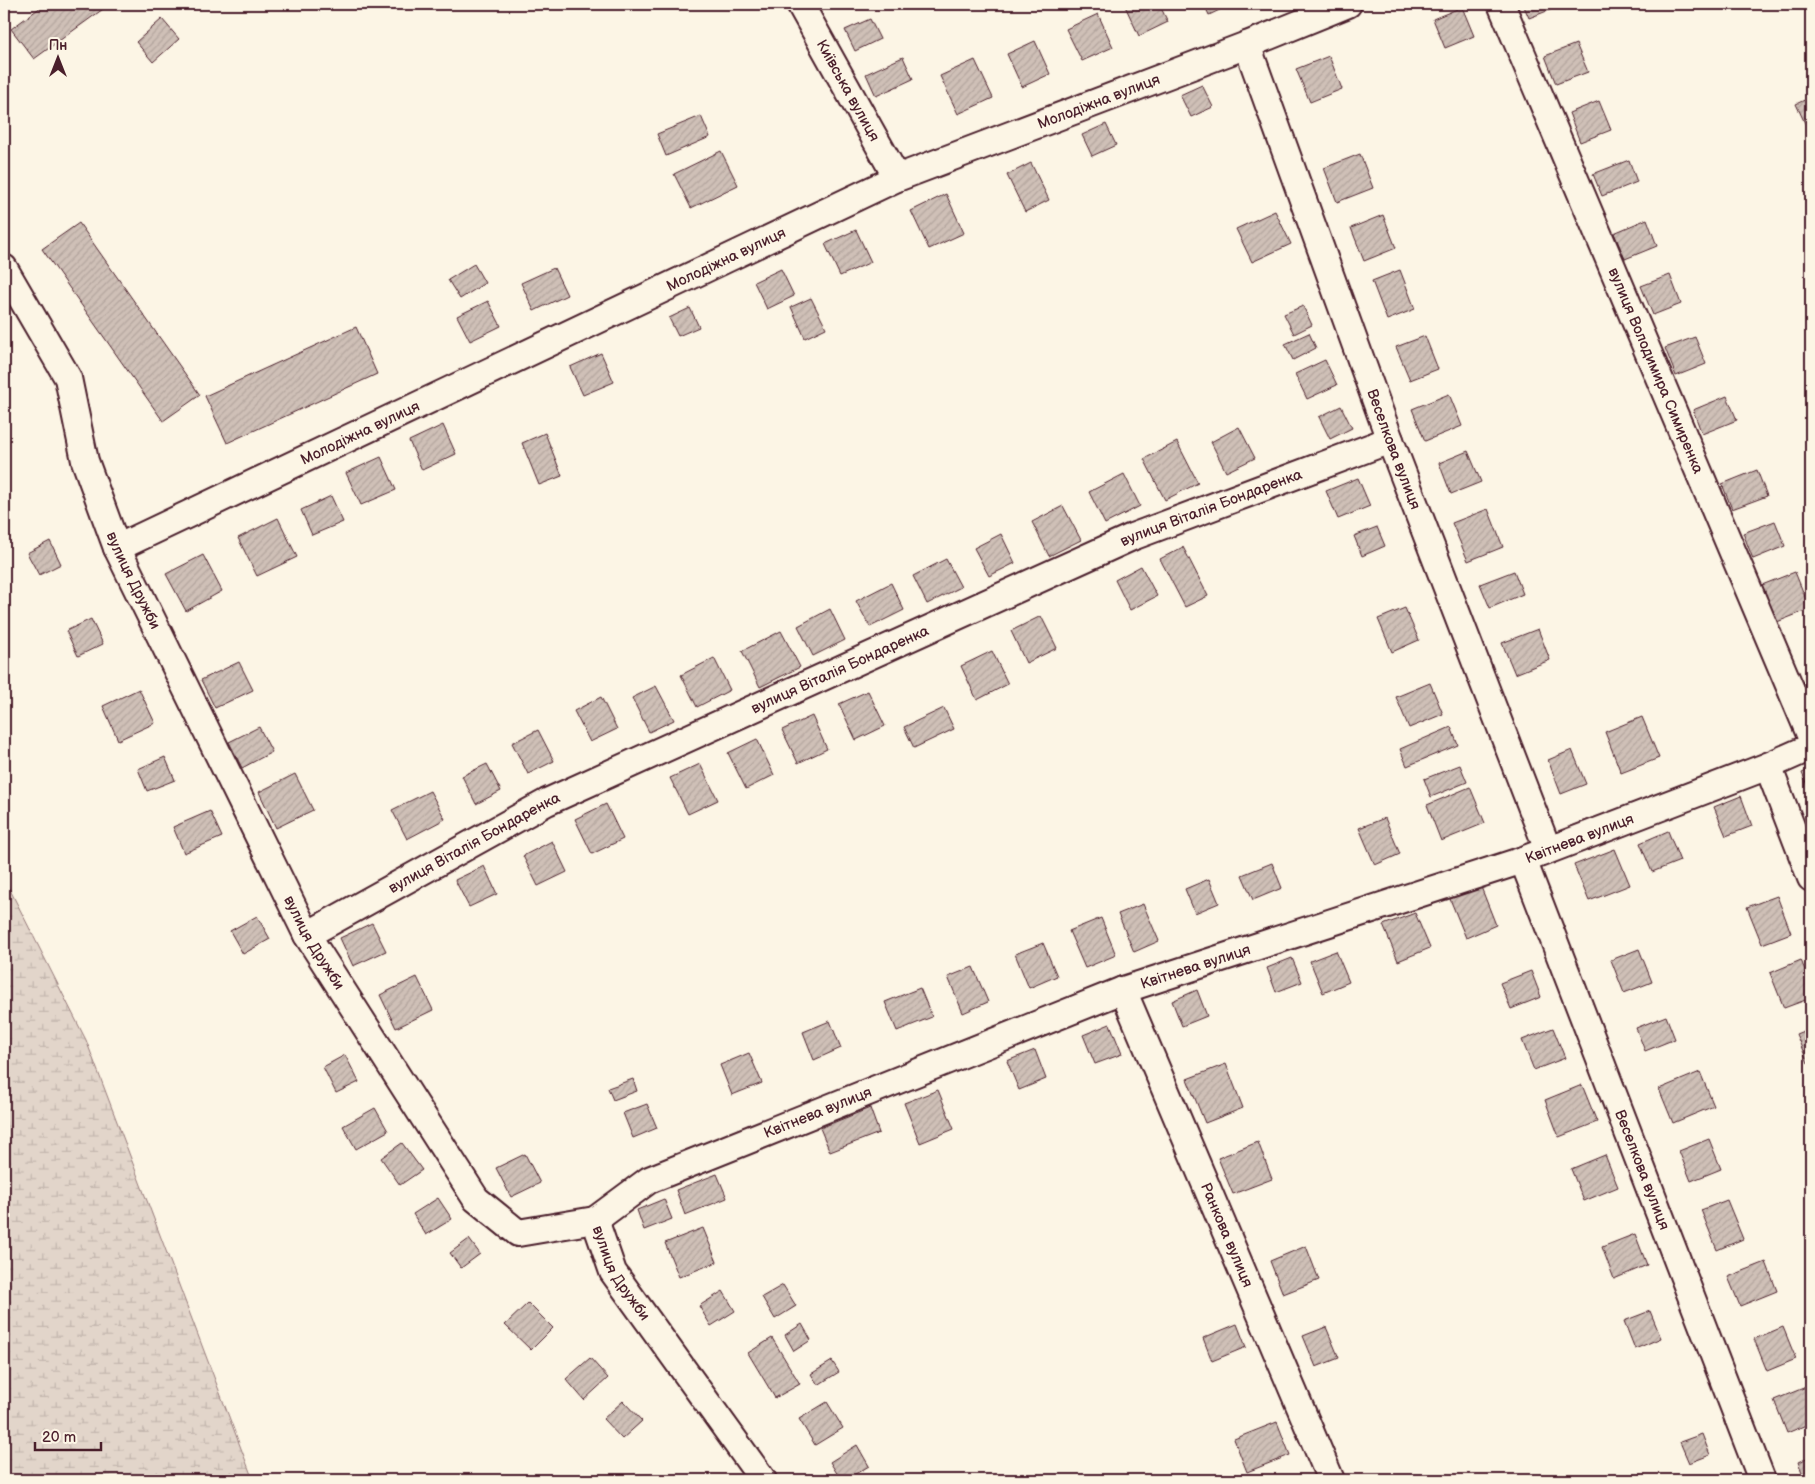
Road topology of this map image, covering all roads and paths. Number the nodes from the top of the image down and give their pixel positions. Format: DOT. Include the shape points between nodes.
graph roads {
  1 [pos="800,4"];
  2 [pos="1348,4"];
  3 [pos="1501,4"];
  4 [pos="1247,45"];
  5 [pos="897,178"];
  6 [pos="4,268"];
  7 [pos="1390,440"];
  8 [pos="117,548"];
  9 [pos="1811,737"];
  10 [pos="1811,747"];
  11 [pos="1768,766"];
  12 [pos="1548,850"];
  13 [pos="1523,860"];
  14 [pos="1811,878"];
  15 [pos="307,936"];
  16 [pos="1123,990"];
  17 [pos="595,1220"];
  18 [pos="763,1480"];
  19 [pos="1331,1480"];
  20 [pos="1762,1480"];
  1 -- 5 [label="street, Київська вулиця"];
  2 -- 4 [label="street, Молодіжна вулиця"];
  3 -- 9 [label="street, вулиця Володимира Симиренка"];
  4 -- 5 [label="street, Молодіжна вулиця"];
  4 -- 7 [label="street, Веселкова вулиця"];
  5 -- 8 [label="street, Молодіжна вулиця"];
  6 -- 8 [label="street, вулиця Дружби" via="68,378 85,461"];
  7 -- 12 [label="street, Веселкова вулиця"];
  7 -- 15 [label="street, вулиця Віталія Бондаренка" via="1132,537 565,794"];
  8 -- 15 [label="street, вулиця Дружби"];
  10 -- 11 [label="street, Квітнева вулиця"];
  11 -- 12 [label="street, Квітнева вулиця"];
  11 -- 14 [label="street"];
  12 -- 13 [label="street, Квітнева вулиця"];
  13 -- 16 [label="street, Квітнева вулиця"];
  13 -- 20 [label="street, Веселкова вулиця"];
  15 -- 17 [label="street, вулиця Дружби" via="476,1199 518,1234"];
  16 -- 17 [label="street, Квітнева вулиця" via="649,1180"];
  16 -- 19 [label="street, Ранкова вулиця"];
  17 -- 18 [label="street, вулиця Дружби" via="613,1272"];
}
